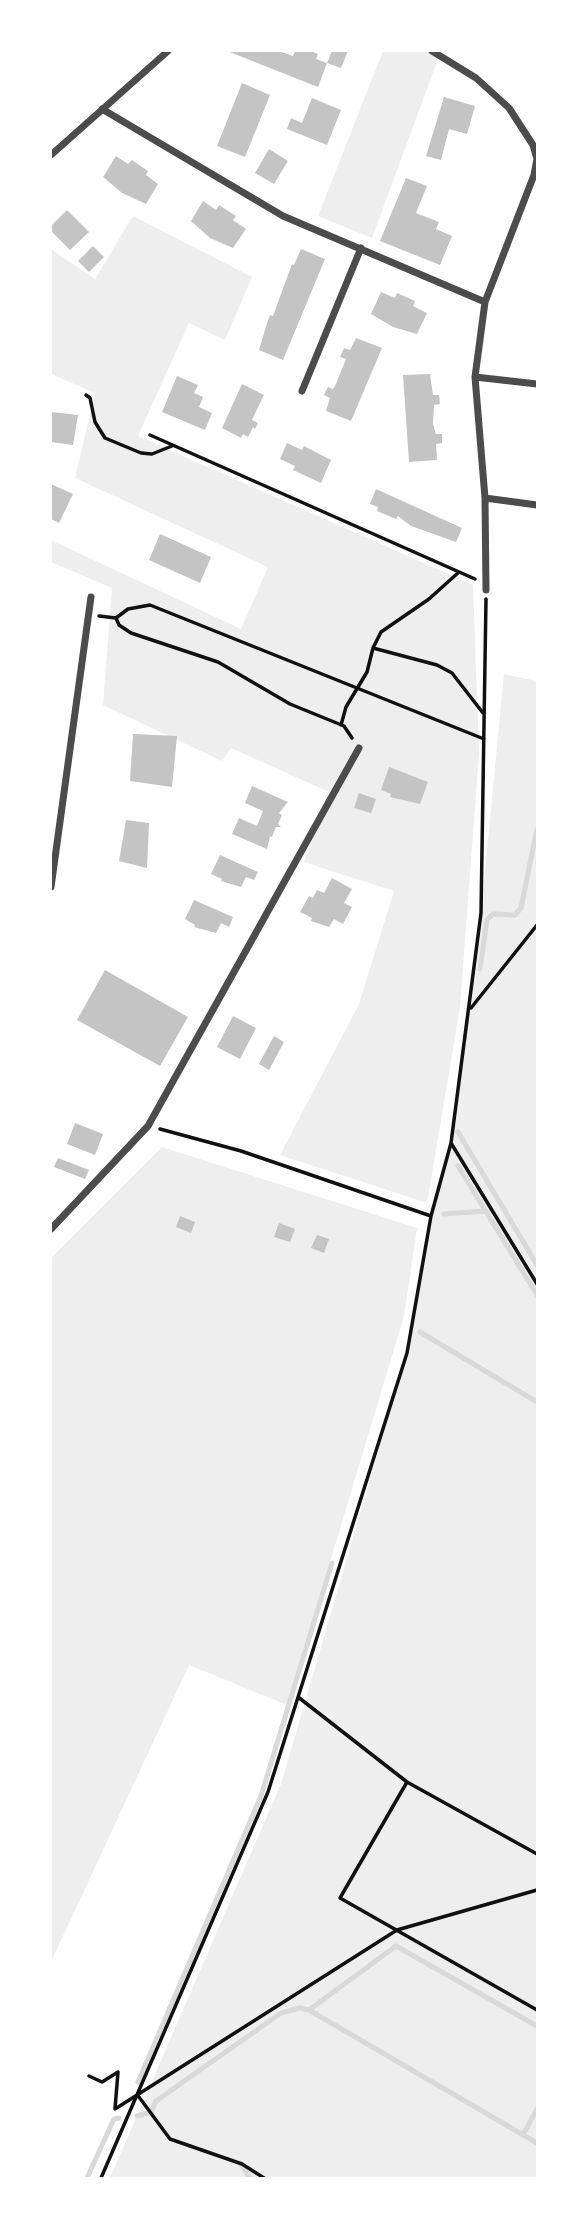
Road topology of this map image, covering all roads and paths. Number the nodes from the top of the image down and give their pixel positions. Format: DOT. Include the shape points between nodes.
graph roads {
  1 [pos="168,51"];
  2 [pos="432,51"];
  3 [pos="102,109"];
  4 [pos="51,155"];
  5 [pos="361,248"];
  6 [pos="485,302"];
  7 [pos="475,377"];
  8 [pos="537,384"];
  9 [pos="302,391"];
  10 [pos="86,395"];
  11 [pos="150,435"];
  12 [pos="174,445"];
  13 [pos="485,498"];
  14 [pos="537,505"];
  15 [pos="459,572"];
  16 [pos="486,587"];
  17 [pos="91,597"];
  18 [pos="373,648"];
  19 [pos="358,689"];
  20 [pos="483,713"];
  21 [pos="484,739"];
  22 [pos="359,748"];
  23 [pos="51,887"];
  24 [pos="537,925"];
  25 [pos="470,1010"];
  26 [pos="148,1126"];
  27 [pos="451,1143"];
  28 [pos="431,1216"];
  29 [pos="51,1229"];
  30 [pos="537,1284"];
  31 [pos="298,1697"];
  32 [pos="407,1782"];
  33 [pos="537,1854"];
  34 [pos="537,1890"];
  35 [pos="397,1930"];
  36 [pos="537,2010"];
  37 [pos="89,2076"];
  38 [pos="139,2097"];
  39 [pos="101,2178"];
  40 [pos="264,2178"];
  1 -- 3 [label="street"];
  2 -- 6 [label="street" via="476,78 509,108 537,159"];
  3 -- 4 [label="street"];
  3 -- 5 [label="street" via="283,216"];
  5 -- 6 [label="street"];
  5 -- 9 [label="street"];
  6 -- 7 [label="street"];
  7 -- 8 [label="street"];
  7 -- 13 [label="street"];
  10 -- 12 [label="path" via="104,438 152,454"];
  11 -- 12 [label="path"];
  12 -- 15 [label="path"];
  13 -- 14 [label="street"];
  13 -- 16 [label="street"];
  15 -- 16 [label="path"];
  15 -- 18 [label="path" via="381,632"];
  16 -- 20 [label="path"];
  17 -- 23 [label="street"];
  18 -- 19 [label="path"];
  18 -- 20 [label="path" via="452,673"];
  19 -- 19 [label="path" via="150,604 128,609 116,618 131,633 218,662 290,704 342,726 346,706"];
  19 -- 21 [label="path"];
  20 -- 21 [label="path"];
  21 -- 25 [label="path" via="481,913"];
  22 -- 26 [label="street"];
  24 -- 25 [label="path"];
  25 -- 27 [label="path"];
  26 -- 28 [label="path" via="240,1151"];
  26 -- 29 [label="street"];
  27 -- 28 [label="path"];
  27 -- 30 [label="path"];
  28 -- 31 [label="path" via="407,1353"];
  31 -- 32 [label="path"];
  31 -- 38 [label="path" via="268,1792"];
  32 -- 33 [label="path"];
  32 -- 35 [label="path" via="340,1898"];
  34 -- 35 [label="path"];
  35 -- 36 [label="path"];
  35 -- 38 [label="path"];
  37 -- 38 [label="path" via="102,2082 118,2072 115,2109"];
  38 -- 39 [label="path"];
  38 -- 40 [label="path" via="170,2139 242,2164"];
}
